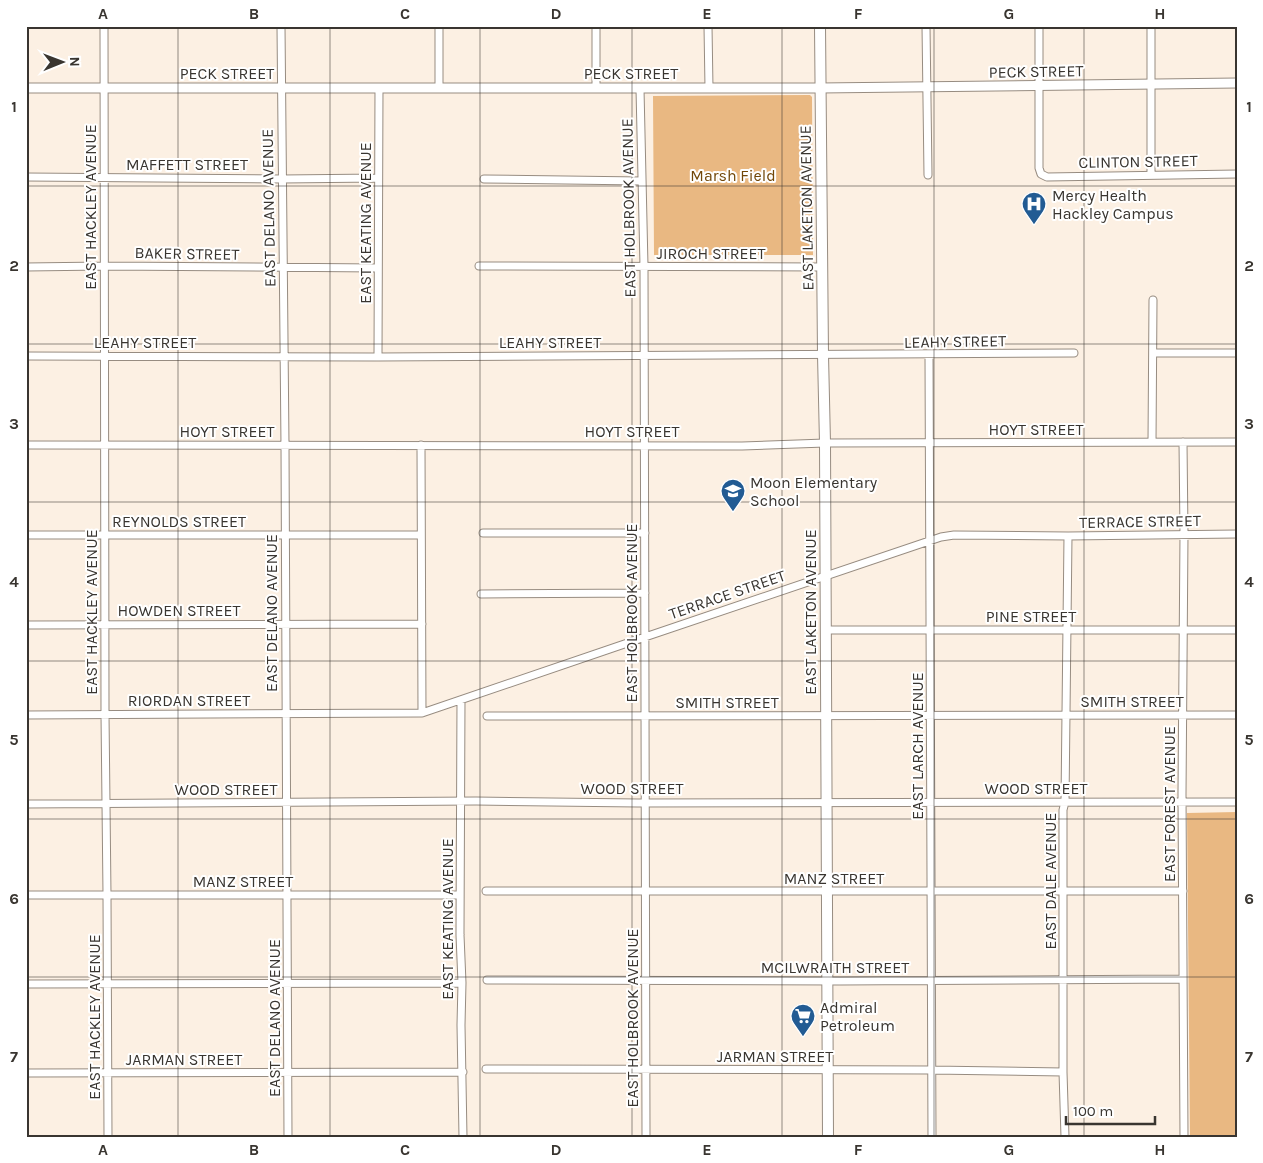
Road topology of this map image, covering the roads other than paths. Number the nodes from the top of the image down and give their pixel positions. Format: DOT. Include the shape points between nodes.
graph roads {
  1 [pos="104,26"];
  2 [pos="281,26"];
  3 [pos="439,26"];
  4 [pos="596,26"];
  5 [pos="708,26"];
  6 [pos="820,26"];
  7 [pos="926,26"];
  8 [pos="1039,26"];
  9 [pos="1151,26"];
  10 [pos="1237,83"];
  11 [pos="1151,84"];
  12 [pos="1039,86"];
  13 [pos="927,87"];
  14 [pos="26,88"];
  15 [pos="104,88"];
  16 [pos="378,88"];
  17 [pos="439,88"];
  18 [pos="596,88"];
  19 [pos="640,88"];
  20 [pos="709,88"];
  21 [pos="820,88"];
  22 [pos="281,89"];
  23 [pos="1237,174"];
  24 [pos="928,175"];
  25 [pos="1151,175"];
  26 [pos="26,178"];
  27 [pos="104,178"];
  28 [pos="378,178"];
  29 [pos="282,179"];
  30 [pos="484,179"];
  31 [pos="642,181"];
  32 [pos="26,266"];
  33 [pos="104,266"];
  34 [pos="479,266"];
  35 [pos="644,266"];
  36 [pos="822,267"];
  37 [pos="283,268"];
  38 [pos="378,268"];
  39 [pos="1153,300"];
  40 [pos="1074,353"];
  41 [pos="1153,353"];
  42 [pos="1237,353"];
  43 [pos="105,355"];
  44 [pos="644,355"];
  45 [pos="823,355"];
  46 [pos="928,355"];
  47 [pos="26,356"];
  48 [pos="284,356"];
  49 [pos="378,357"];
  50 [pos="1152,442"];
  51 [pos="1183,442"];
  52 [pos="1237,442"];
  53 [pos="929,443"];
  54 [pos="825,444"];
  55 [pos="26,445"];
  56 [pos="104,445"];
  57 [pos="285,445"];
  58 [pos="421,445"];
  59 [pos="643,445"];
  60 [pos="483,533"];
  61 [pos="645,533"];
  62 [pos="1184,534"];
  63 [pos="1237,534"];
  64 [pos="26,535"];
  65 [pos="105,535"];
  66 [pos="285,535"];
  67 [pos="421,535"];
  68 [pos="1068,536"];
  69 [pos="930,541"];
  70 [pos="825,576"];
  71 [pos="645,593"];
  72 [pos="481,594"];
  73 [pos="105,624"];
  74 [pos="285,624"];
  75 [pos="422,624"];
  76 [pos="26,625"];
  77 [pos="826,630"];
  78 [pos="931,630"];
  79 [pos="1066,630"];
  80 [pos="1183,630"];
  81 [pos="1237,630"];
  82 [pos="645,636"];
  83 [pos="469,697"];
  84 [pos="460,700"];
  85 [pos="422,713"];
  86 [pos="105,714"];
  87 [pos="286,714"];
  88 [pos="1066,714"];
  89 [pos="26,715"];
  90 [pos="826,715"];
  91 [pos="931,715"];
  92 [pos="1183,715"];
  93 [pos="1237,715"];
  94 [pos="487,716"];
  95 [pos="645,716"];
  96 [pos="461,801"];
  97 [pos="287,802"];
  98 [pos="645,802"];
  99 [pos="826,802"];
  100 [pos="931,802"];
  101 [pos="1065,802"];
  102 [pos="1182,802"];
  103 [pos="1237,802"];
  104 [pos="26,804"];
  105 [pos="105,804"];
  106 [pos="486,891"];
  107 [pos="827,891"];
  108 [pos="932,891"];
  109 [pos="1182,891"];
  110 [pos="646,892"];
  111 [pos="1063,892"];
  112 [pos="107,894"];
  113 [pos="288,894"];
  114 [pos="26,895"];
  115 [pos="460,895"];
  116 [pos="1183,979"];
  117 [pos="487,980"];
  118 [pos="646,980"];
  119 [pos="828,980"];
  120 [pos="932,980"];
  121 [pos="1063,980"];
  122 [pos="288,983"];
  123 [pos="462,983"];
  124 [pos="26,984"];
  125 [pos="108,984"];
  126 [pos="486,1069"];
  127 [pos="646,1070"];
  128 [pos="828,1070"];
  129 [pos="932,1070"];
  130 [pos="463,1072"];
  131 [pos="1063,1072"];
  132 [pos="26,1073"];
  133 [pos="108,1073"];
  134 [pos="288,1073"];
  135 [pos="108,1137"];
  136 [pos="288,1137"];
  137 [pos="463,1137"];
  138 [pos="646,1137"];
  139 [pos="828,1137"];
  140 [pos="932,1137"];
  141 [pos="1065,1137"];
  142 [pos="1184,1137"];
  1 -- 15 [label="street, EAST HACKLEY AVENUE"];
  2 -- 22 [label="street, EAST DELANO AVENUE"];
  3 -- 17 [label="street"];
  4 -- 18 [label="street"];
  5 -- 20 [label="street"];
  6 -- 21 [label="main road, EAST LAKETON AVENUE"];
  7 -- 13 [label="street"];
  8 -- 12 [label="street"];
  9 -- 11 [label="street"];
  10 -- 11 [label="street, PECK STREET"];
  11 -- 12 [label="street, PECK STREET"];
  11 -- 25 [label="street"];
  12 -- 13 [label="street, PECK STREET"];
  12 -- 25 [label="street, CLINTON STREET" via="1041,174"];
  13 -- 21 [label="street, PECK STREET"];
  13 -- 24 [label="street"];
  14 -- 15 [label="street, PECK STREET"];
  15 -- 22 [label="street, PECK STREET"];
  15 -- 27 [label="street, EAST HACKLEY AVENUE"];
  16 -- 17 [label="street, PECK STREET"];
  16 -- 22 [label="street, PECK STREET"];
  16 -- 28 [label="street, EAST KEATING AVENUE"];
  17 -- 18 [label="street, PECK STREET"];
  18 -- 19 [label="street, PECK STREET"];
  19 -- 20 [label="street, PECK STREET"];
  19 -- 31 [label="street, EAST HOLBROOK AVENUE"];
  20 -- 21 [label="street, PECK STREET"];
  21 -- 36 [label="main road, EAST LAKETON AVENUE"];
  22 -- 29 [label="street, EAST DELANO AVENUE"];
  23 -- 25 [label="street, CLINTON STREET"];
  26 -- 27 [label="street, MAFFETT STREET"];
  27 -- 29 [label="street, MAFFETT STREET"];
  27 -- 33 [label="street, EAST HACKLEY AVENUE"];
  28 -- 29 [label="street, MAFFETT STREET"];
  28 -- 38 [label="street, EAST KEATING AVENUE"];
  29 -- 37 [label="street, EAST DELANO AVENUE"];
  30 -- 31 [label="street"];
  31 -- 35 [label="street, EAST HOLBROOK AVENUE"];
  32 -- 33 [label="street, BAKER STREET"];
  33 -- 37 [label="street, BAKER STREET"];
  33 -- 43 [label="street, EAST HACKLEY AVENUE"];
  34 -- 35 [label="street, JIROCH STREET"];
  35 -- 36 [label="street, JIROCH STREET"];
  35 -- 44 [label="street, EAST HOLBROOK AVENUE"];
  36 -- 45 [label="main road, EAST LAKETON AVENUE"];
  37 -- 38 [label="street, BAKER STREET"];
  37 -- 48 [label="street, EAST DELANO AVENUE"];
  38 -- 49 [label="street, EAST KEATING AVENUE"];
  39 -- 41 [label="street"];
  40 -- 46 [label="street, LEAHY STREET"];
  41 -- 42 [label="street"];
  41 -- 50 [label="street"];
  43 -- 47 [label="street, LEAHY STREET"];
  43 -- 48 [label="street, LEAHY STREET"];
  43 -- 56 [label="street, EAST HACKLEY AVENUE"];
  44 -- 45 [label="street, LEAHY STREET"];
  44 -- 49 [label="street, LEAHY STREET"];
  44 -- 59 [label="street, EAST HOLBROOK AVENUE"];
  45 -- 46 [label="street, LEAHY STREET"];
  45 -- 54 [label="main road, EAST LAKETON AVENUE"];
  46 -- 53 [label="street, EAST LARCH AVENUE"];
  48 -- 49 [label="street, LEAHY STREET"];
  48 -- 57 [label="street, EAST DELANO AVENUE"];
  50 -- 51 [label="street, HOYT STREET"];
  50 -- 53 [label="street, HOYT STREET"];
  51 -- 52 [label="street, HOYT STREET"];
  51 -- 62 [label="street, EAST FOREST AVENUE"];
  53 -- 54 [label="street, HOYT STREET"];
  53 -- 69 [label="street, EAST LARCH AVENUE"];
  54 -- 59 [label="street, HOYT STREET"];
  54 -- 70 [label="main road, EAST LAKETON AVENUE"];
  55 -- 56 [label="street, HOYT STREET"];
  56 -- 57 [label="street, HOYT STREET"];
  56 -- 65 [label="street, EAST HACKLEY AVENUE"];
  57 -- 58 [label="street, HOYT STREET"];
  57 -- 66 [label="street, EAST DELANO AVENUE"];
  58 -- 59 [label="street, HOYT STREET"];
  58 -- 67 [label="street"];
  59 -- 61 [label="street, EAST HOLBROOK AVENUE"];
  60 -- 61 [label="street"];
  61 -- 71 [label="street, EAST HOLBROOK AVENUE"];
  62 -- 63 [label="street, TERRACE STREET"];
  62 -- 68 [label="street, TERRACE STREET"];
  62 -- 80 [label="street, EAST FOREST AVENUE"];
  64 -- 65 [label="street, REYNOLDS STREET"];
  65 -- 66 [label="street, REYNOLDS STREET"];
  65 -- 73 [label="street, EAST HACKLEY AVENUE"];
  66 -- 67 [label="street, REYNOLDS STREET"];
  66 -- 74 [label="street, EAST DELANO AVENUE"];
  67 -- 75 [label="street"];
  68 -- 69 [label="street, TERRACE STREET" via="954,535"];
  68 -- 79 [label="street, EAST DALE AVENUE"];
  69 -- 70 [label="street, TERRACE STREET"];
  69 -- 78 [label="street, EAST LARCH AVENUE"];
  70 -- 77 [label="main road, EAST LAKETON AVENUE"];
  70 -- 82 [label="street, TERRACE STREET"];
  71 -- 72 [label="street"];
  71 -- 82 [label="street, EAST HOLBROOK AVENUE"];
  73 -- 74 [label="street, HOWDEN STREET"];
  73 -- 76 [label="street, HOWDEN STREET"];
  73 -- 86 [label="street, EAST HACKLEY AVENUE"];
  74 -- 75 [label="street, HOWDEN STREET"];
  74 -- 87 [label="street, EAST DELANO AVENUE"];
  75 -- 85 [label="street"];
  77 -- 78 [label="street, PINE STREET"];
  77 -- 90 [label="main road, EAST LAKETON AVENUE"];
  78 -- 79 [label="street, PINE STREET"];
  78 -- 91 [label="street, EAST LARCH AVENUE"];
  79 -- 80 [label="street, PINE STREET"];
  79 -- 88 [label="street, EAST DALE AVENUE"];
  80 -- 81 [label="street, PINE STREET"];
  80 -- 92 [label="street, EAST FOREST AVENUE"];
  82 -- 83 [label="street, TERRACE STREET"];
  82 -- 95 [label="street, EAST HOLBROOK AVENUE"];
  83 -- 84 [label="street, RIORDAN STREET"];
  84 -- 85 [label="street, RIORDAN STREET"];
  84 -- 96 [label="street, EAST KEATING AVENUE"];
  85 -- 87 [label="street, RIORDAN STREET"];
  86 -- 87 [label="street, RIORDAN STREET"];
  86 -- 89 [label="street, RIORDAN STREET"];
  86 -- 105 [label="street, EAST HACKLEY AVENUE"];
  87 -- 97 [label="street, EAST DELANO AVENUE"];
  88 -- 91 [label="street, SMITH STREET"];
  88 -- 92 [label="street, SMITH STREET"];
  88 -- 101 [label="street, EAST DALE AVENUE"];
  90 -- 91 [label="street, SMITH STREET"];
  90 -- 95 [label="street, SMITH STREET"];
  90 -- 99 [label="main road, EAST LAKETON AVENUE"];
  91 -- 100 [label="street, EAST LARCH AVENUE"];
  92 -- 93 [label="street, SMITH STREET"];
  92 -- 102 [label="street, EAST FOREST AVENUE"];
  94 -- 95 [label="street, SMITH STREET"];
  95 -- 98 [label="street, EAST HOLBROOK AVENUE"];
  96 -- 97 [label="street, WOOD STREET"];
  96 -- 98 [label="street, WOOD STREET"];
  96 -- 115 [label="street, EAST KEATING AVENUE"];
  97 -- 105 [label="street, WOOD STREET"];
  97 -- 113 [label="street, EAST DELANO AVENUE"];
  98 -- 99 [label="street, WOOD STREET"];
  98 -- 110 [label="street, EAST HOLBROOK AVENUE"];
  99 -- 100 [label="street, WOOD STREET"];
  99 -- 107 [label="main road, EAST LAKETON AVENUE"];
  100 -- 101 [label="street, WOOD STREET"];
  100 -- 108 [label="street, EAST LARCH AVENUE"];
  101 -- 102 [label="street, WOOD STREET"];
  101 -- 111 [label="street, EAST DALE AVENUE"];
  102 -- 103 [label="street, WOOD STREET"];
  102 -- 109 [label="street, EAST FOREST AVENUE"];
  104 -- 105 [label="street, WOOD STREET"];
  105 -- 112 [label="street, EAST HACKLEY AVENUE"];
  106 -- 110 [label="street, MANZ STREET"];
  107 -- 108 [label="street, MANZ STREET"];
  107 -- 110 [label="street, MANZ STREET"];
  107 -- 119 [label="main road, EAST LAKETON AVENUE"];
  108 -- 111 [label="street, MANZ STREET"];
  108 -- 120 [label="street, EAST LARCH AVENUE"];
  109 -- 111 [label="street, MANZ STREET"];
  109 -- 116 [label="street, EAST FOREST AVENUE"];
  110 -- 118 [label="street, EAST HOLBROOK AVENUE"];
  111 -- 121 [label="street, EAST DALE AVENUE"];
  112 -- 113 [label="street, MANZ STREET"];
  112 -- 114 [label="street, MANZ STREET"];
  112 -- 125 [label="street, EAST HACKLEY AVENUE"];
  113 -- 115 [label="street, MANZ STREET"];
  113 -- 122 [label="street, EAST DELANO AVENUE"];
  115 -- 123 [label="street, EAST KEATING AVENUE"];
  116 -- 121 [label="street, MCILWRAITH STREET"];
  116 -- 142 [label="street, EAST FOREST AVENUE"];
  117 -- 118 [label="street, MCILWRAITH STREET"];
  118 -- 119 [label="street, MCILWRAITH STREET"];
  118 -- 127 [label="street, EAST HOLBROOK AVENUE"];
  119 -- 120 [label="street, MCILWRAITH STREET"];
  119 -- 128 [label="main road, EAST LAKETON AVENUE"];
  120 -- 121 [label="street, MCILWRAITH STREET"];
  120 -- 129 [label="street, EAST LARCH AVENUE"];
  121 -- 131 [label="street, EAST DALE AVENUE"];
  122 -- 123 [label="street"];
  122 -- 125 [label="street"];
  122 -- 134 [label="street, EAST DELANO AVENUE"];
  123 -- 130 [label="street, EAST KEATING AVENUE"];
  124 -- 125 [label="street"];
  125 -- 133 [label="street, EAST HACKLEY AVENUE"];
  126 -- 127 [label="street, JARMAN STREET"];
  127 -- 128 [label="street, JARMAN STREET"];
  127 -- 138 [label="street, EAST HOLBROOK AVENUE"];
  128 -- 129 [label="street, JARMAN STREET"];
  128 -- 139 [label="main road, EAST LAKETON AVENUE"];
  129 -- 131 [label="street, JARMAN STREET"];
  129 -- 140 [label="street, EAST LARCH AVENUE"];
  130 -- 134 [label="street, JARMAN STREET"];
  130 -- 137 [label="street, EAST KEATING AVENUE"];
  131 -- 141 [label="street, EAST DALE AVENUE"];
  132 -- 133 [label="street, JARMAN STREET"];
  133 -- 134 [label="street, JARMAN STREET"];
  133 -- 135 [label="street, EAST HACKLEY AVENUE"];
  134 -- 136 [label="street, EAST DELANO AVENUE"];
}
